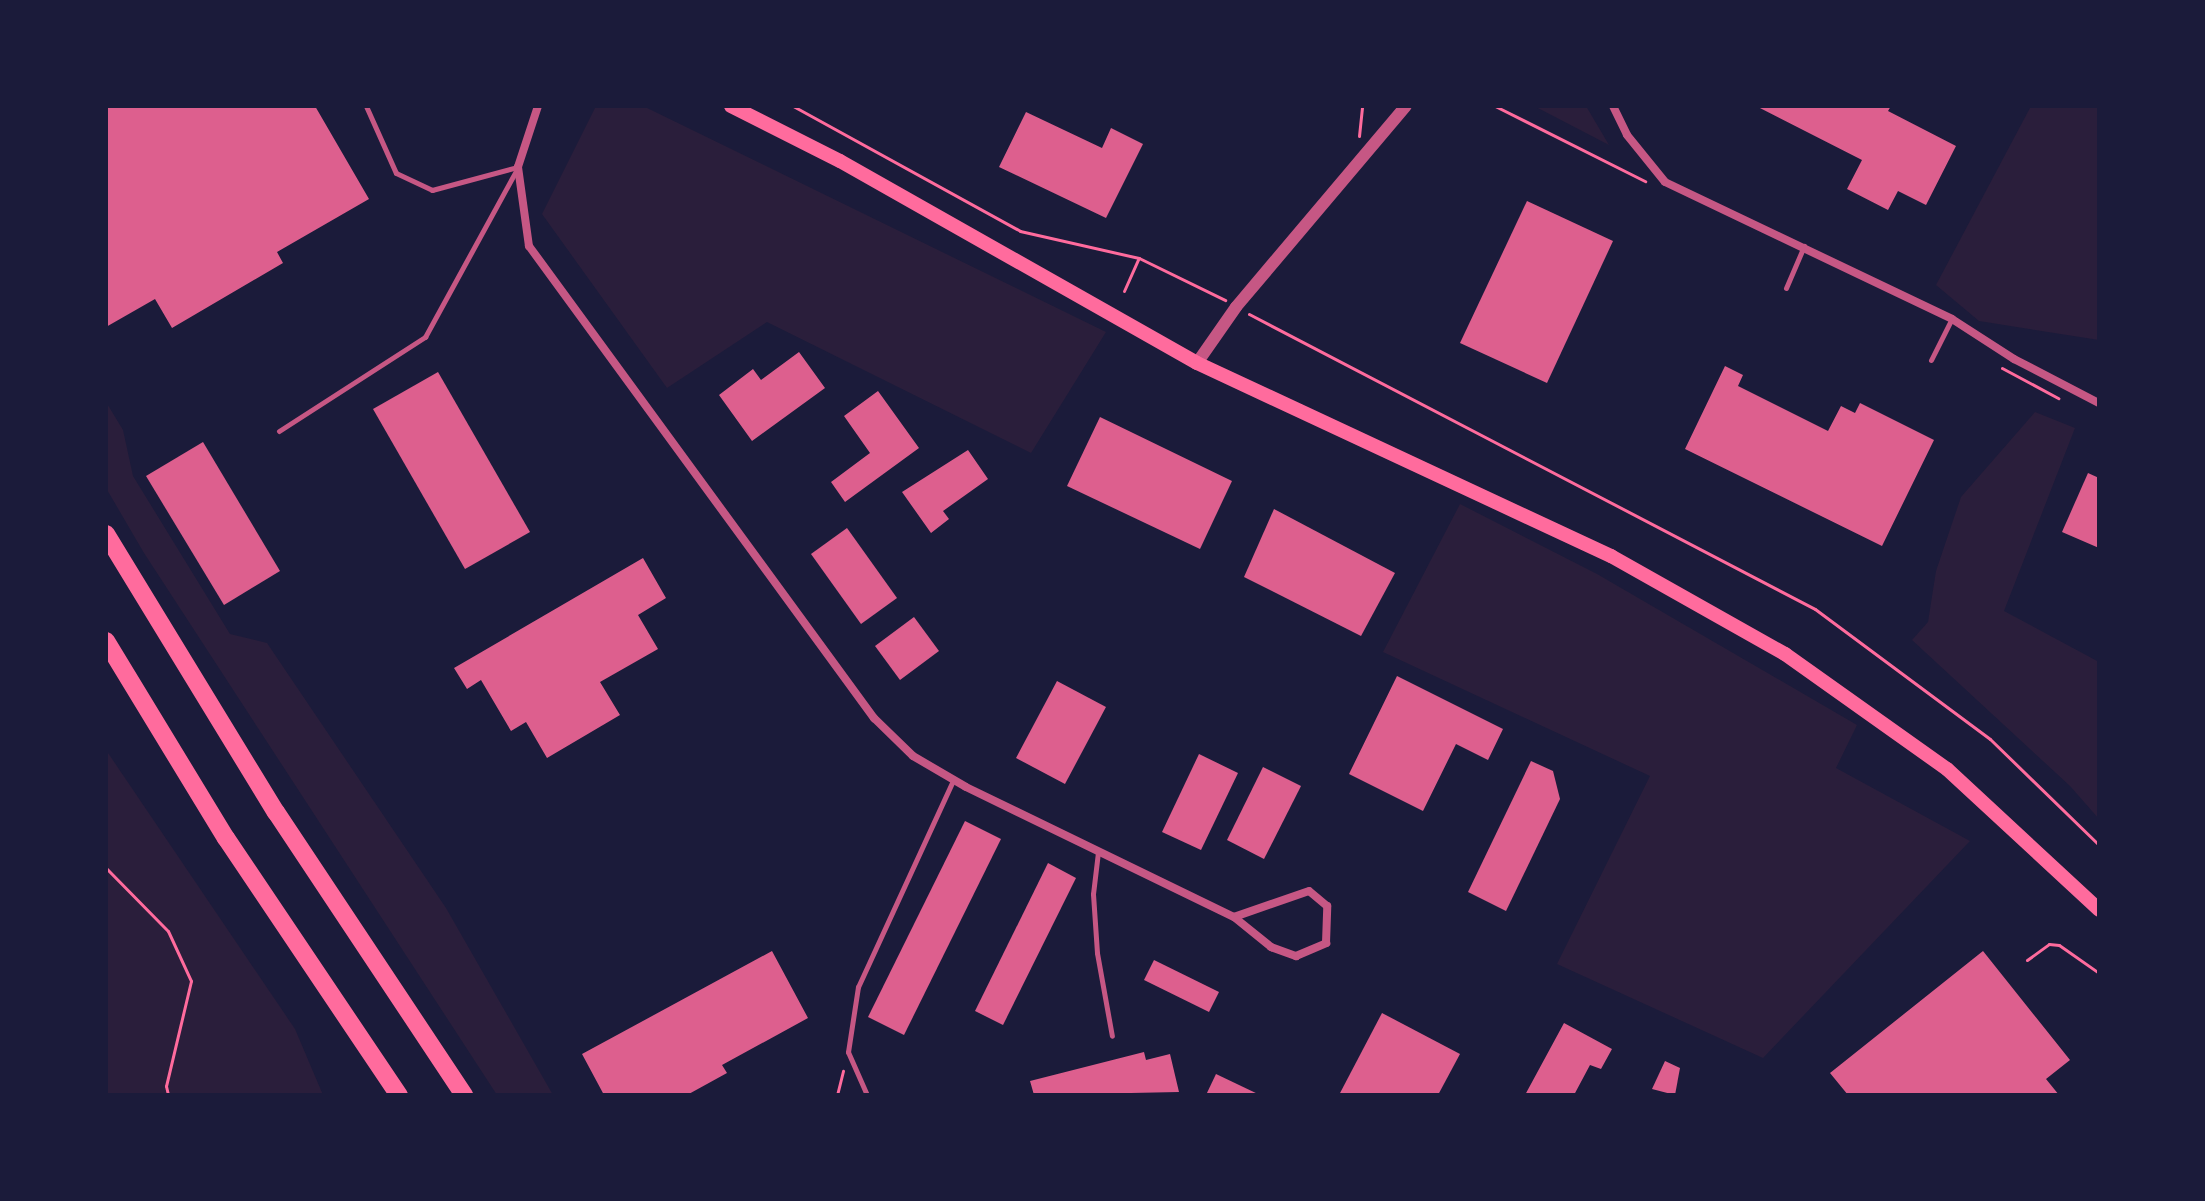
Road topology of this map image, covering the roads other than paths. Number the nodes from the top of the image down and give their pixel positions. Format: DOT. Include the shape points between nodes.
graph roads {
  1 [pos="366,106"];
  2 [pos="538,106"];
  3 [pos="731,106"];
  4 [pos="1406,106"];
  5 [pos="1613,106"];
  6 [pos="1392,111"];
  7 [pos="518,167"];
  8 [pos="1804,245"];
  9 [pos="1786,288"];
  10 [pos="1952,319"];
  11 [pos="1931,360"];
  12 [pos="1197,363"];
  13 [pos="2099,403"];
  14 [pos="279,431"];
  15 [pos="106,534"];
  16 [pos="106,641"];
  17 [pos="953,780"];
  18 [pos="1098,851"];
  19 [pos="2099,910"];
  20 [pos="1234,917"];
  21 [pos="1112,1036"];
  22 [pos="399,1095"];
  23 [pos="464,1095"];
  24 [pos="867,1095"];
  1 -- 7 [label="lane" via="396,173 432,190"];
  2 -- 7 [label="street"];
  3 -- 12 [label="main road" via="840,161"];
  4 -- 6 [label="street"];
  5 -- 8 [label="street" via="1627,135 1665,182"];
  6 -- 12 [label="street"];
  7 -- 14 [label="lane" via="425,337"];
  7 -- 17 [label="street" via="529,246 571,309 874,718 913,756"];
  8 -- 9 [label="lane"];
  8 -- 10 [label="street"];
  10 -- 11 [label="lane"];
  10 -- 13 [label="street"];
  12 -- 19 [label="main road" via="1611,556 1785,654 1947,769"];
  15 -- 23 [label="highway" via="276,812"];
  16 -- 22 [label="highway" via="226,838"];
  17 -- 18 [label="street"];
  17 -- 24 [label="lane" via="858,987 848,1052"];
  18 -- 20 [label="street"];
  18 -- 21 [label="lane" via="1093,894 1097,953"];
  20 -- 20 [label="street" via="1271,947 1296,956 1326,943 1327,906 1309,891"];
}
